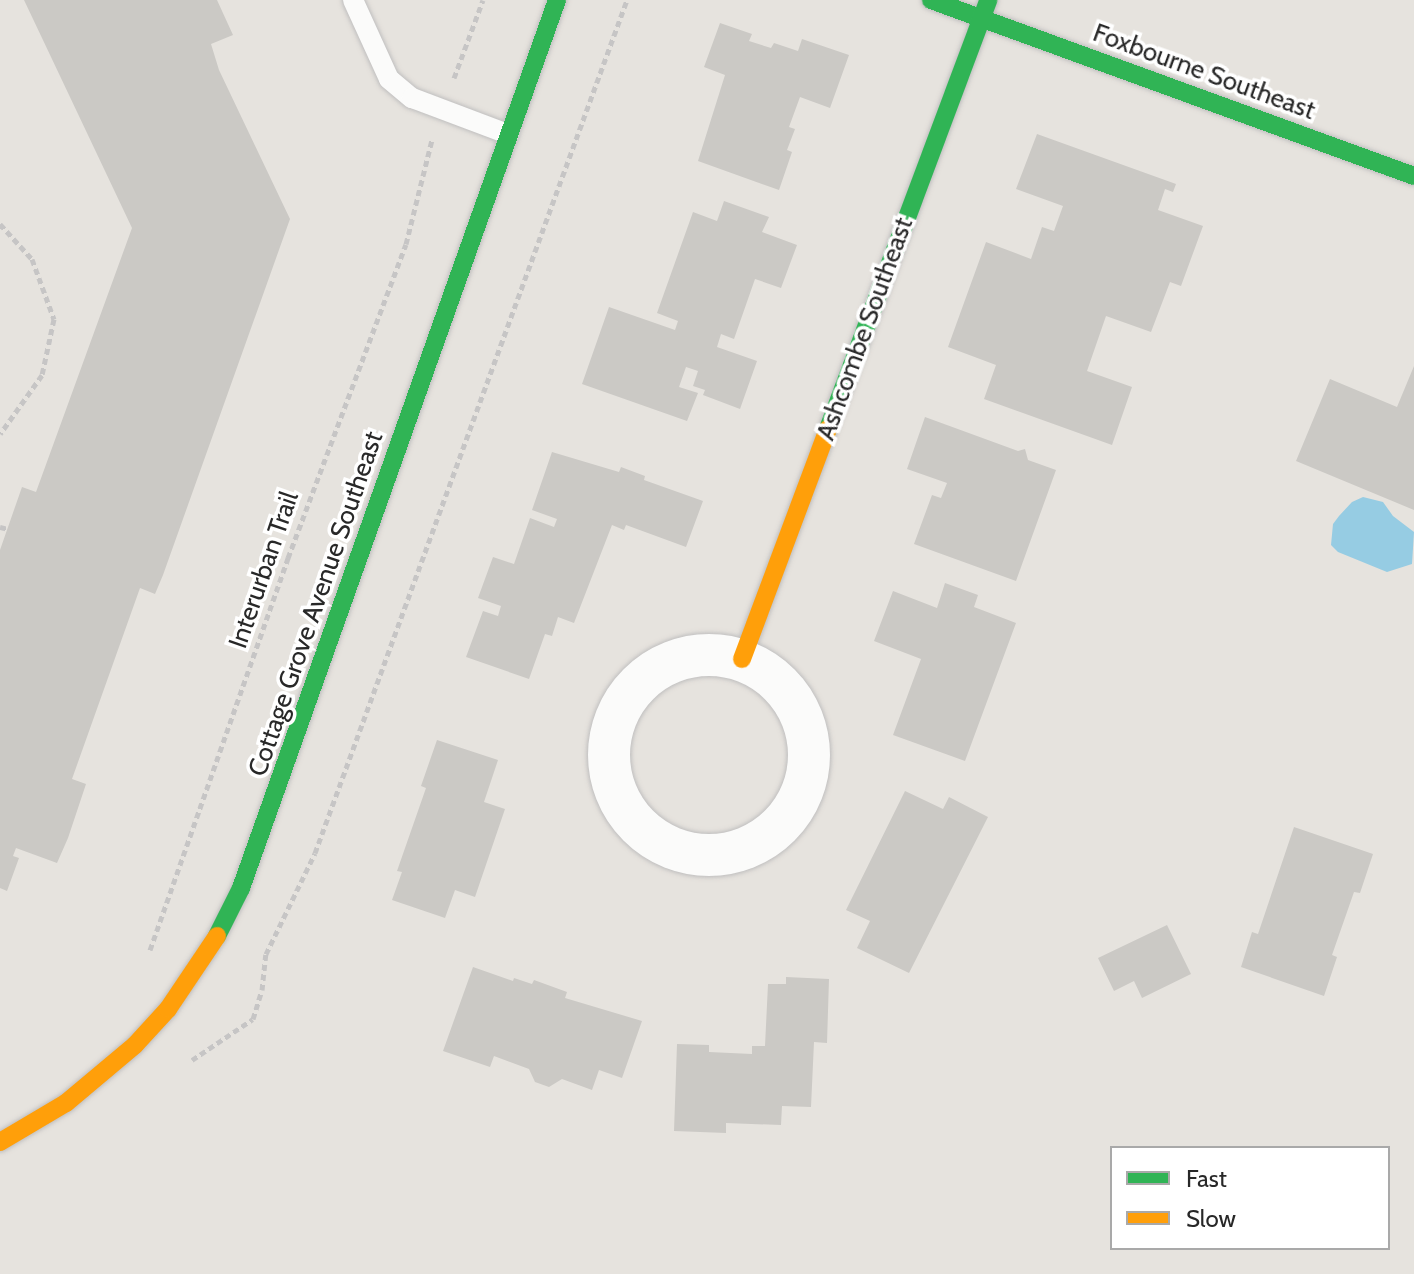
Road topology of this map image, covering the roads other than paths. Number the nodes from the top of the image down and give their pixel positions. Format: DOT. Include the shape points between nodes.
graph roads {
  1 [pos="353,0"];
  2 [pos="557,0"];
  3 [pos="931,0"];
  4 [pos="988,0"];
  5 [pos="980,18"];
  6 [pos="508,134"];
  7 [pos="1414,176"];
  8 [pos="742,659"];
  9 [pos="0,1142"];
  1 -- 6 [label="lane" via="389,79 412,98"];
  2 -- 6 [label="main road, Cottage Grove Avenue Southeast"];
  3 -- 5 [label="main road, Foxbourne Southeast"];
  4 -- 5 [label="main road, Ashcombe Southeast"];
  5 -- 7 [label="main road, Foxbourne Southeast"];
  5 -- 8 [label="main road, Ashcombe Southeast"];
  6 -- 9 [label="main road, Cottage Grove Avenue Southeast" via="272,808 208,954 135,1045 66,1103"];
  8 -- 8 [label="street" via="697,654 658,667 624,700 608,749 615,793 637,826 682,853 727,854 764,839 797,803 810,758 803,719 779,682"];
}
